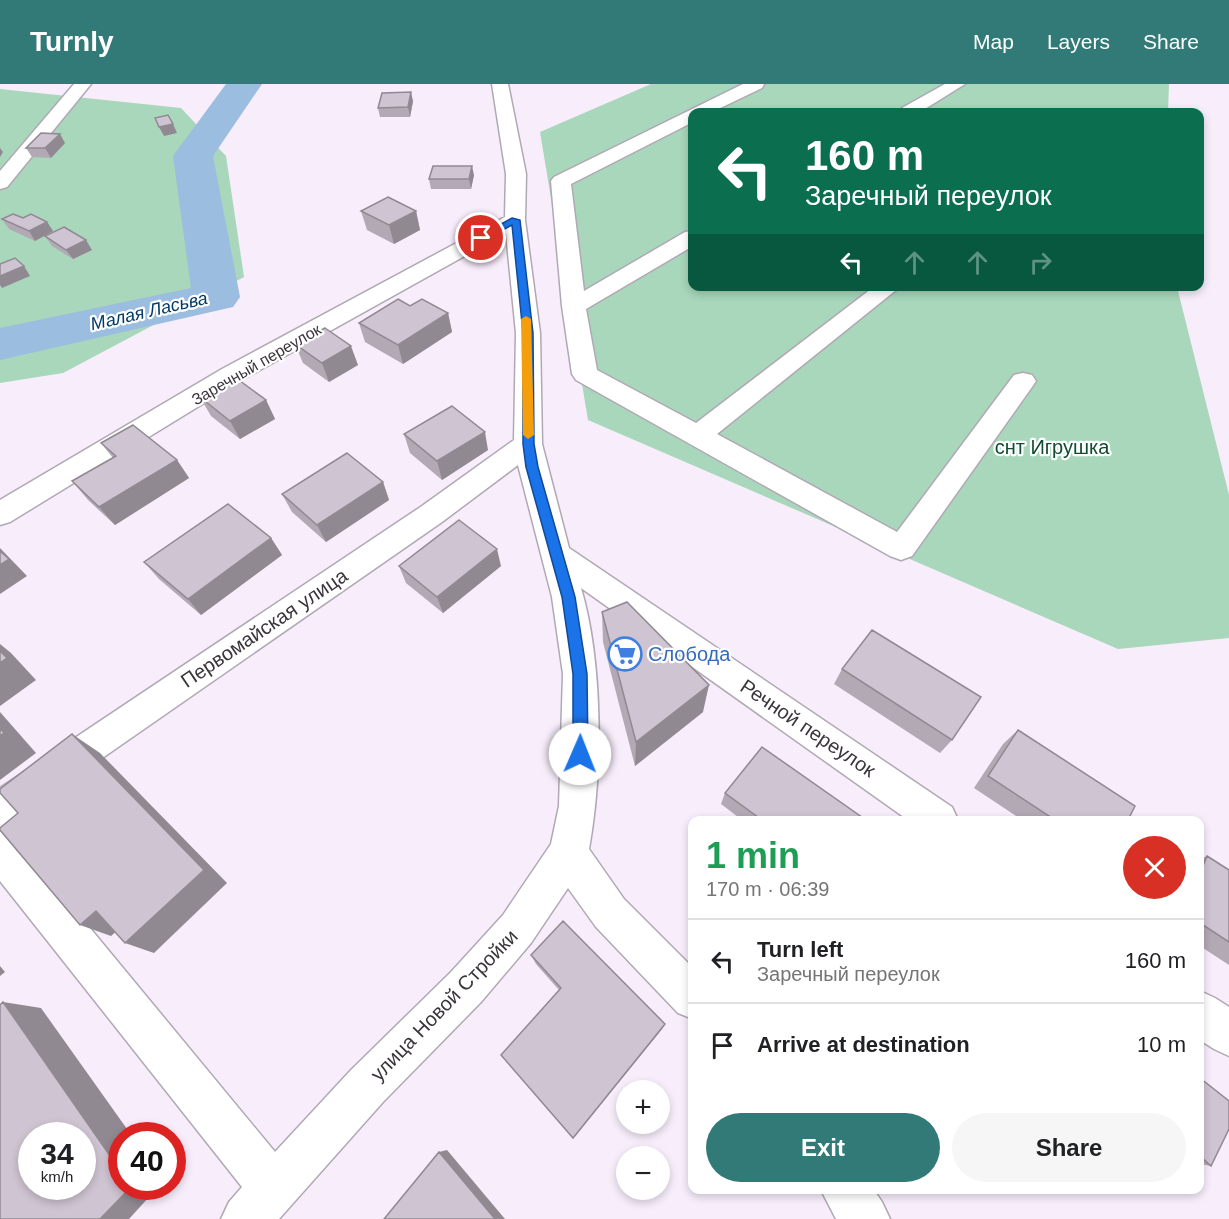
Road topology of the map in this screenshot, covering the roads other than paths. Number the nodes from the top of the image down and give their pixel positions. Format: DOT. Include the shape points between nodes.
graph roads {
  1 [pos="83,84"];
  2 [pos="500,84"];
  3 [pos="756,84"];
  4 [pos="957,84"];
  5 [pos="707,108"];
  6 [pos="915,108"];
  7 [pos="688,118"];
  8 [pos="0,183"];
  9 [pos="515,220"];
  10 [pos="688,240"];
  11 [pos="884,291"];
  12 [pos="574,306"];
  13 [pos="1023,381"];
  14 [pos="698,435"];
  15 [pos="528,444"];
  16 [pos="0,514"];
  17 [pos="557,555"];
  18 [pos="0,812"];
  19 [pos="933,816"];
  20 [pos="0,850"];
  21 [pos="569,852"];
  22 [pos="688,993"];
  23 [pos="1204,1016"];
  24 [pos="1229,1034"];
  25 [pos="273,1187"];
  26 [pos="848,1194"];
  27 [pos="246,1219"];
  28 [pos="866,1219"];
  1 -- 8 [label="street"];
  2 -- 9 [label="street, улица Новой Стройки" via="516,174"];
  3 -- 5 [label="street"];
  4 -- 6 [label="street"];
  7 -- 12 [label="street" via="561,182"];
  9 -- 15 [label="street, улица Новой Стройки" via="528,333"];
  9 -- 16 [label="street, Заречный переулок" via="231,375"];
  10 -- 12 [label="street"];
  11 -- 14 [label="street"];
  12 -- 14 [label="street" via="585,374"];
  13 -- 14 [label="street" via="901,548"];
  15 -- 17 [label="street, улица Новой Стройки"];
  15 -- 18 [label="street, Первомайская улица" via="432,514 26,790"];
  17 -- 19 [label="street, Речной переулок"];
  17 -- 21 [label="street, улица Новой Стройки" via="580,674 578,806"];
  20 -- 25 [label="street"];
  21 -- 22 [label="street" via="610,913"];
  21 -- 25 [label="street, улица Новой Стройки" via="517,929 466,987"];
  23 -- 24 [label="street"];
  25 -- 27 [label="street, улица Новой Стройки"];
  26 -- 28 [label="street"];
}
